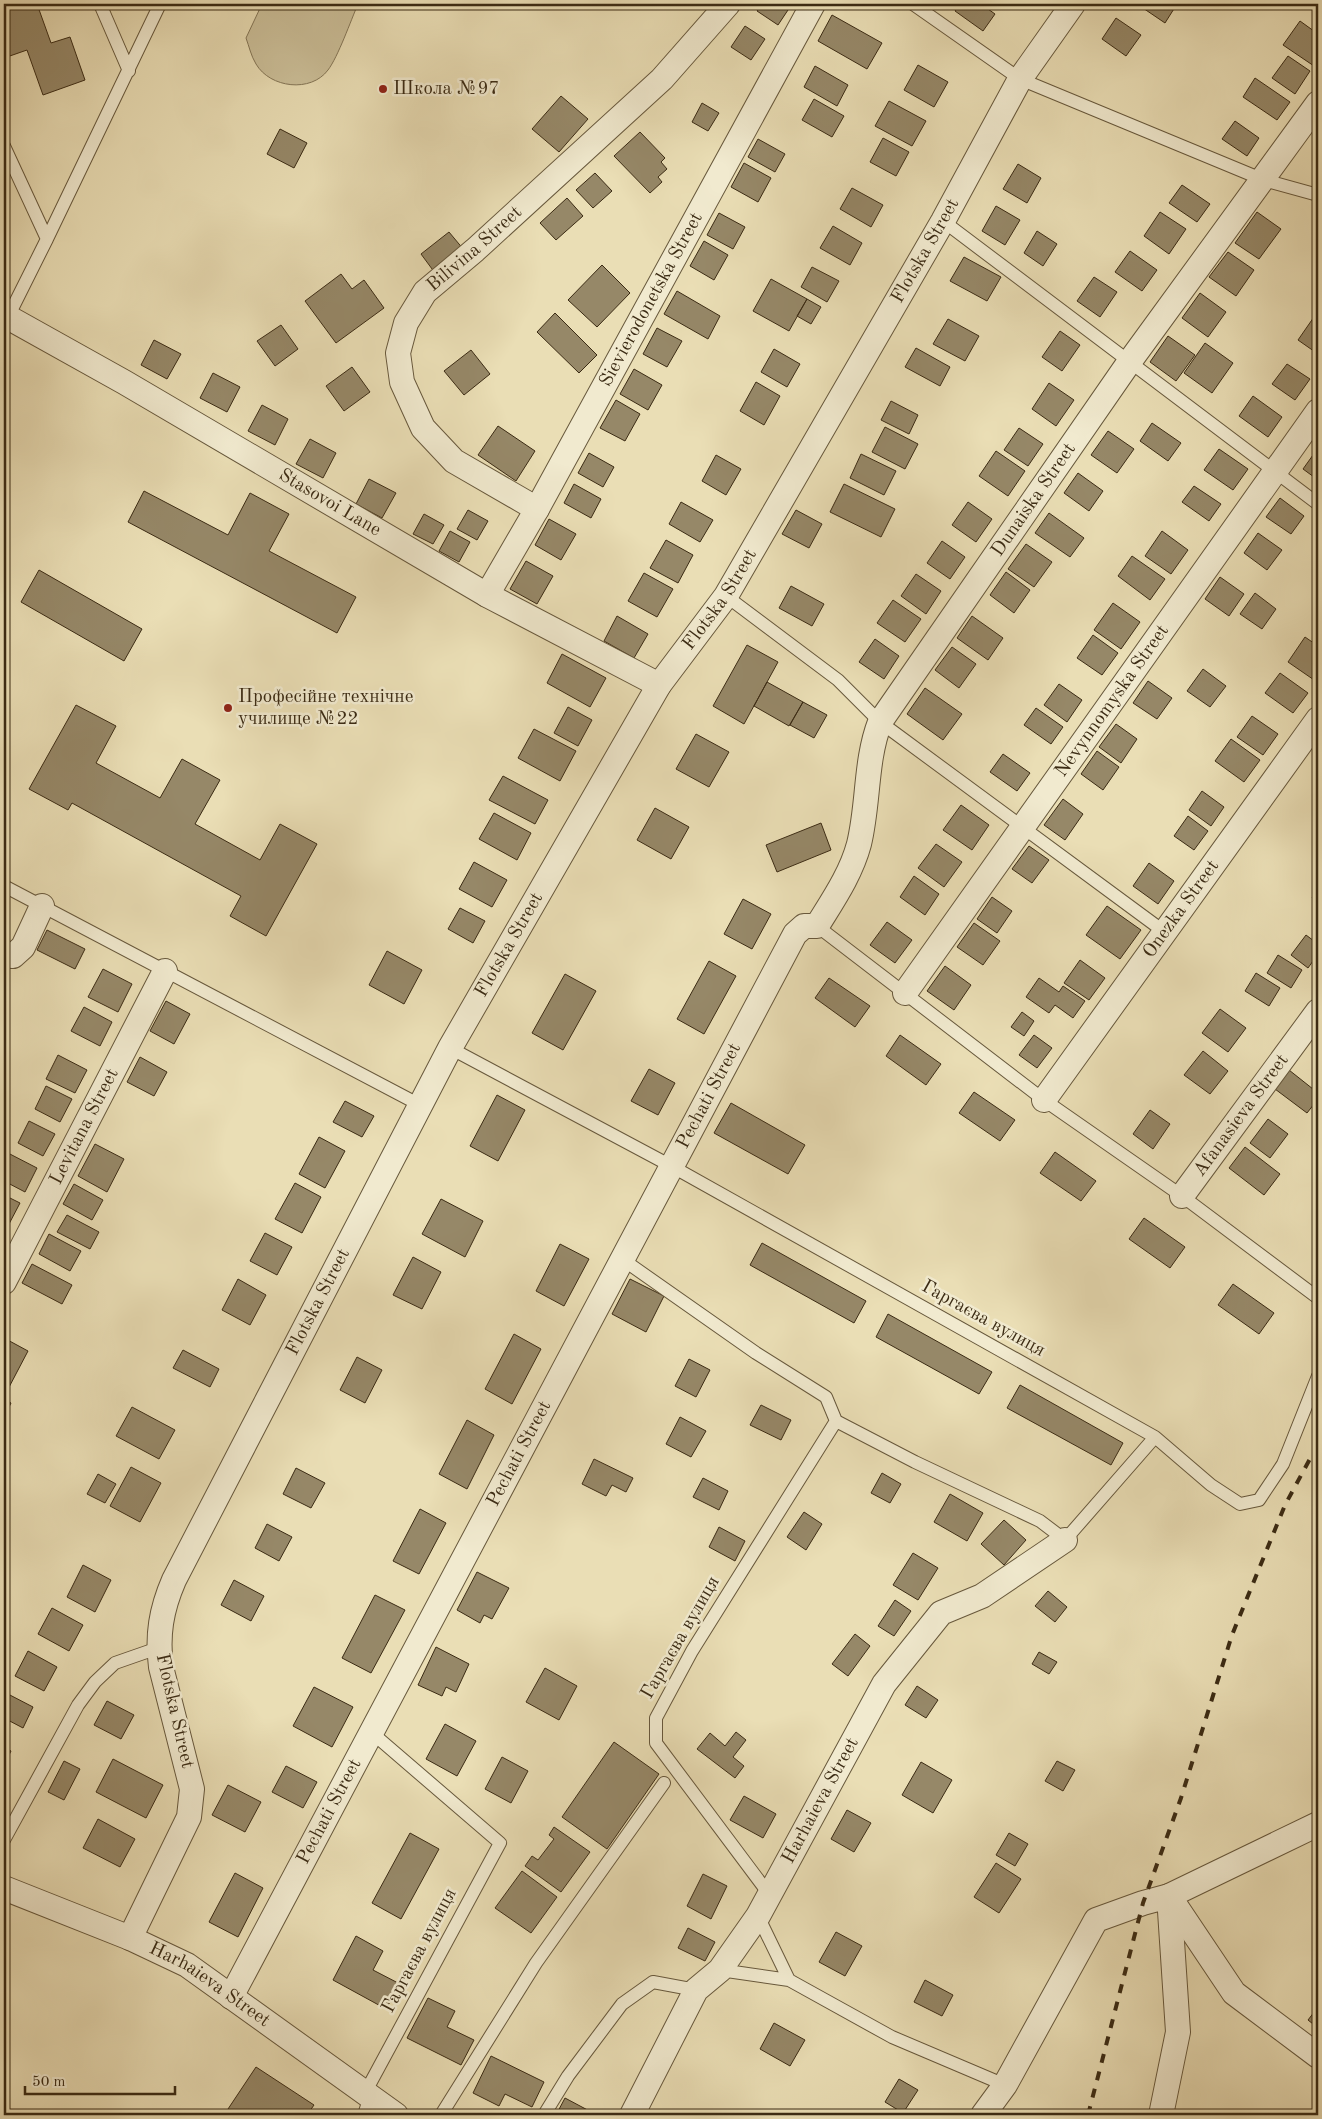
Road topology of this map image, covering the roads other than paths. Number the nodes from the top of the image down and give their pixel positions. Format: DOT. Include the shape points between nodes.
graph roads {
  1 [pos="100,4"];
  2 [pos="160,4"];
  3 [pos="728,4"];
  4 [pos="813,4"];
  5 [pos="913,4"];
  6 [pos="1073,4"];
  7 [pos="129,70"];
  8 [pos="1020,78"];
  9 [pos="1318,103"];
  10 [pos="4,146"];
  11 [pos="1264,180"];
  12 [pos="1318,195"];
  13 [pos="943,221"];
  14 [pos="47,239"];
  15 [pos="6,316"];
  16 [pos="1130,361"];
  17 [pos="1318,411"];
  18 [pos="1274,472"];
  19 [pos="1318,504"];
  20 [pos="537,509"];
  21 [pos="487,595"];
  22 [pos="726,596"];
  23 [pos="659,685"];
  24 [pos="1318,719"];
  25 [pos="880,722"];
  26 [pos="1024,827"];
  27 [pos="4,886"];
  28 [pos="42,906"];
  29 [pos="817,926"];
  30 [pos="1166,933"];
  31 [pos="4,955"];
  32 [pos="164,971"];
  33 [pos="905,993"];
  34 [pos="1318,1011"];
  35 [pos="450,1048"];
  36 [pos="1044,1100"];
  37 [pos="420,1105"];
  38 [pos="672,1167"];
  39 [pos="1182,1196"];
  40 [pos="622,1259"];
  41 [pos="4,1282"];
  42 [pos="1318,1298"];
  43 [pos="1318,1376"];
  44 [pos="836,1421"];
  45 [pos="1155,1437"];
  46 [pos="1065,1540"];
  47 [pos="158,1648"];
  48 [pos="371,1732"];
  49 [pos="664,1783"];
  50 [pos="1318,1824"];
  51 [pos="4,1840"];
  52 [pos="4,1888"];
  53 [pos="769,1894"];
  54 [pos="1169,1896"];
  55 [pos="758,1916"];
  56 [pos="130,1938"];
  57 [pos="720,1970"];
  58 [pos="789,1980"];
  59 [pos="696,1990"];
  60 [pos="231,1997"];
  61 [pos="1318,2056"];
  62 [pos="1005,2085"];
  63 [pos="366,2102"];
  64 [pos="396,2115"];
  65 [pos="440,2115"];
  66 [pos="544,2115"];
  67 [pos="632,2115"];
  68 [pos="983,2115"];
  69 [pos="1161,2115"];
  1 -- 7 [label="lane"];
  2 -- 7 [label="lane"];
  3 -- 20 [label="street, Bilivina Street" via="662,79 426,292 406,322 398,353 402,382 423,428 454,460"];
  4 -- 20 [label="street, Sievierodonetska Street"];
  5 -- 8 [label="lane"];
  6 -- 8 [label="street, Flotska Street"];
  7 -- 14 [label="lane"];
  8 -- 11 [label="lane"];
  8 -- 13 [label="street, Flotska Street"];
  9 -- 11 [label="street, Dunaiska Street"];
  10 -- 14 [label="lane"];
  11 -- 12 [label="lane"];
  11 -- 16 [label="street, Dunaiska Street"];
  13 -- 16 [label="lane"];
  13 -- 22 [label="street, Flotska Street"];
  14 -- 15 [label="lane"];
  15 -- 21 [label="street, Stasovoi Lane"];
  16 -- 18 [label="lane"];
  16 -- 25 [label="street, Dunaiska Street"];
  17 -- 18 [label="street, Nevynnomyska Street"];
  18 -- 19 [label="lane"];
  18 -- 26 [label="street, Nevynnomyska Street"];
  20 -- 21 [label="street, Sievierodonetska Street"];
  21 -- 23 [label="street, Stasovoi Lane"];
  22 -- 23 [label="street, Flotska Street"];
  22 -- 25 [label="lane" via="838,680"];
  23 -- 35 [label="street, Flotska Street"];
  24 -- 30 [label="street, Onezka Street"];
  25 -- 26 [label="lane"];
  25 -- 29 [label="street, Dunaiska Street" via="871,745 859,843 849,874"];
  26 -- 30 [label="lane"];
  26 -- 33 [label="street, Nevynnomyska Street"];
  27 -- 28 [label="lane"];
  28 -- 31 [label="street" via="23,947 14,956"];
  28 -- 32 [label="lane"];
  29 -- 33 [label="lane"];
  29 -- 38 [label="street, Pechati Street" via="804,926 794,934"];
  30 -- 36 [label="street, Onezka Street"];
  32 -- 37 [label="lane"];
  32 -- 41 [label="street, Levitana Street"];
  33 -- 36 [label="lane"];
  34 -- 39 [label="street, Afanasieva Street"];
  35 -- 37 [label="street, Flotska Street"];
  35 -- 38 [label="lane, Гаргаєва вулиця"];
  36 -- 39 [label="lane"];
  37 -- 47 [label="street, Flotska Street" via="174,1580 163,1604"];
  38 -- 40 [label="street, Pechati Street"];
  38 -- 45 [label="lane, Гаргаєва вулиця"];
  39 -- 42 [label="lane"];
  40 -- 44 [label="lane" via="756,1353 826,1397"];
  40 -- 48 [label="street, Pechati Street"];
  43 -- 45 [label="lane, Гаргаєва вулиця" via="1283,1464 1259,1500 1240,1504 1211,1485"];
  44 -- 46 [label="lane" via="1040,1521"];
  44 -- 53 [label="lane, Гаргаєва вулиця" via="692,1651 656,1718 656,1743"];
  45 -- 46 [label="lane"];
  46 -- 53 [label="street, Harhaieva Street" via="982,1596 941,1614 884,1684"];
  47 -- 51 [label="lane" via="115,1663 95,1682 78,1705"];
  47 -- 56 [label="street, Flotska Street" via="192,1790 188,1817"];
  48 -- 60 [label="street, Pechati Street"];
  48 -- 63 [label="lane, Гаргаєва вулиця" via="500,1843"];
  49 -- 65 [label="lane" via="536,1963"];
  50 -- 54 [label="street"];
  52 -- 56 [label="street, Harhaieva Street"];
  53 -- 55 [label="street, Harhaieva Street"];
  54 -- 61 [label="street" via="1234,1993"];
  54 -- 62 [label="street" via="1096,1920"];
  54 -- 69 [label="street" via="1178,2032"];
  55 -- 57 [label="street, Harhaieva Street"];
  55 -- 58 [label="lane"];
  56 -- 60 [label="street, Harhaieva Street" via="187,1965"];
  57 -- 58 [label="lane"];
  57 -- 59 [label="street, Harhaieva Street"];
  58 -- 62 [label="lane" via="892,2037"];
  59 -- 66 [label="lane" via="653,1982 622,2004 568,2076"];
  59 -- 67 [label="street, Harhaieva Street"];
  60 -- 63 [label="street, Harhaieva Street"];
  62 -- 68 [label="street"];
  63 -- 64 [label="street, Harhaieva Street"];
}
